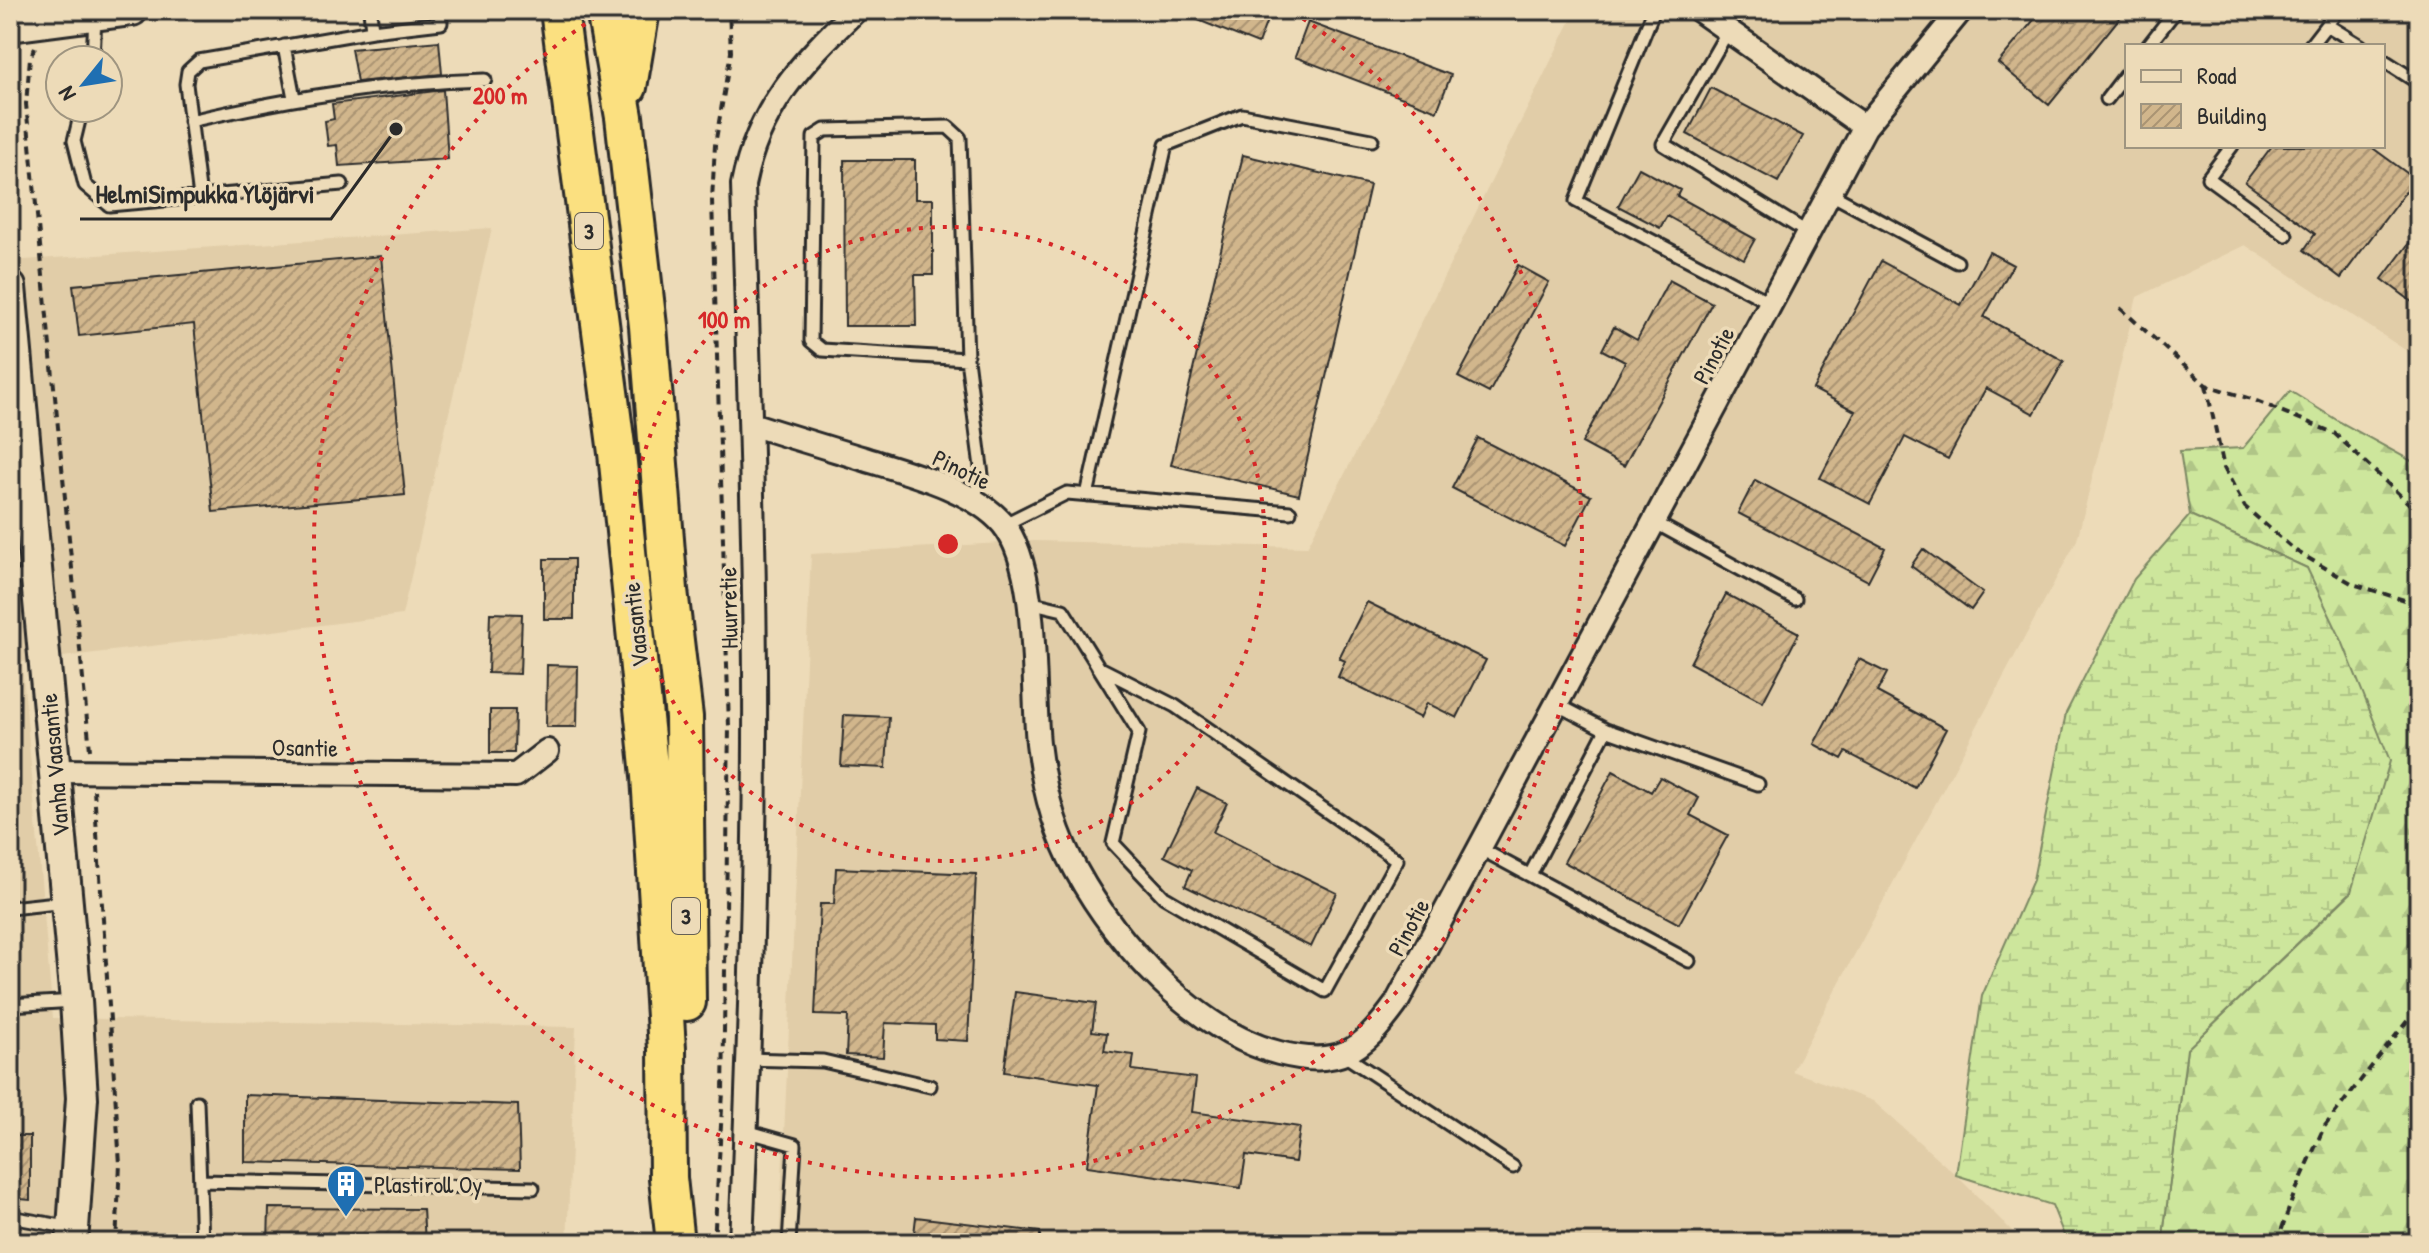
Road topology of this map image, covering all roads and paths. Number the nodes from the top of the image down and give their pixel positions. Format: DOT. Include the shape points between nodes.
graph roads {
  1 [pos="16,10"];
  2 [pos="132,10"];
  3 [pos="370,10"];
  4 [pos="440,10"];
  5 [pos="605,10"];
  6 [pos="641,10"];
  7 [pos="729,10"];
  8 [pos="856,10"];
  9 [pos="1654,10"];
  10 [pos="1699,10"];
  11 [pos="1961,10"];
  12 [pos="2176,10"];
  13 [pos="2338,10"];
  14 [pos="95,12"];
  15 [pos="56,19"];
  16 [pos="554,19"];
  17 [pos="2327,25"];
  18 [pos="10,26"];
  19 [pos="1729,29"];
  20 [pos="372,31"];
  21 [pos="94,44"];
  22 [pos="2150,44"];
  23 [pos="2312,44"];
  24 [pos="2358,44"];
  25 [pos="284,46"];
  26 [pos="2385,61"];
  27 [pos="2125,76"];
  28 [pos="485,80"];
  29 [pos="2419,83"];
  30 [pos="294,98"];
  31 [pos="2107,99"];
  32 [pos="624,117"];
  33 [pos="190,121"];
  34 [pos="78,124"];
  35 [pos="1865,127"];
  36 [pos="1372,140"];
  37 [pos="2230,148"];
  38 [pos="342,184"];
  39 [pos="1829,193"];
  40 [pos="200,198"];
  41 [pos="1808,233"];
  42 [pos="2286,235"];
  43 [pos="1957,262"];
  44 [pos="10,287"];
  45 [pos="1771,303"];
  46 [pos="2120,308"];
  47 [pos="967,359"];
  48 [pos="2206,385"];
  49 [pos="751,424"];
  50 [pos="18,453"];
  51 [pos="1087,495"];
  52 [pos="973,501"];
  53 [pos="1290,512"];
  54 [pos="2419,513"];
  55 [pos="1654,522"];
  56 [pos="1003,525"];
  57 [pos="2419,553"];
  58 [pos="23,576"];
  59 [pos="1795,599"];
  60 [pos="1028,602"];
  61 [pos="2417,604"];
  62 [pos="2419,614"];
  63 [pos="1098,667"];
  64 [pos="1556,704"];
  65 [pos="1606,730"];
  66 [pos="547,751"];
  67 [pos="54,771"];
  68 [pos="92,771"];
  69 [pos="1758,784"];
  70 [pos="1479,848"];
  71 [pos="1530,875"];
  72 [pos="67,902"];
  73 [pos="10,908"];
  74 [pos="1689,961"];
  75 [pos="76,1001"];
  76 [pos="10,1005"];
  77 [pos="2419,1006"];
  78 [pos="1344,1055"];
  79 [pos="748,1059"];
  80 [pos="930,1086"];
  81 [pos="197,1102"];
  82 [pos="746,1131"];
  83 [pos="1513,1167"];
  84 [pos="200,1181"];
  85 [pos="533,1188"];
  86 [pos="10,1217"];
  87 [pos="73,1236"];
  88 [pos="116,1243"];
  89 [pos="202,1243"];
  90 [pos="676,1243"];
  91 [pos="714,1243"];
  92 [pos="741,1243"];
  93 [pos="789,1243"];
  94 [pos="2277,1243"];
  1 -- 18 [label="main road"];
  2 -- 14 [label="main road"];
  3 -- 20 [label="lane"];
  4 -- 20 [label="lane" via="441,23"];
  5 -- 32 [label="highway, Vaasantie / 3"];
  6 -- 32 [label="highway"];
  7 -- 91 [label="path" via="731,52 715,145 712,200 729,727 723,1092"];
  8 -- 49 [label="street, Huurretie" via="773,102 749,155 743,185"];
  9 -- 45 [label="lane" via="1576,201"];
  10 -- 19 [label="street"];
  11 -- 35 [label="street, Pinotie"];
  12 -- 22 [label="lane"];
  13 -- 17 [label="lane"];
  14 -- 15 [label="main road"];
  14 -- 21 [label="lane"];
  15 -- 18 [label="main road"];
  15 -- 68 [label="path" via="55,35 38,41 30,58 26,104"];
  16 -- 90 [label="highway, Vaasantie / 3" via="617,453 649,761 667,1049 668,1178"];
  17 -- 23 [label="lane"];
  17 -- 24 [label="lane"];
  19 -- 35 [label="street"];
  19 -- 41 [label="lane" via="1663,144"];
  20 -- 25 [label="lane"];
  25 -- 30 [label="lane"];
  25 -- 33 [label="lane" via="199,61 188,71 186,84"];
  26 -- 29 [label="lane"];
  27 -- 31 [label="lane"];
  28 -- 30 [label="lane" via="421,82"];
  30 -- 33 [label="lane"];
  32 -- 90 [label="highway, Vaasantie / 3" via="684,717 688,1110 685,1198"];
  33 -- 40 [label="lane"];
  34 -- 40 [label="lane" via="74,141 85,185 109,205"];
  35 -- 39 [label="street, Pinotie"];
  36 -- 51 [label="lane" via="1242,115 1166,145"];
  37 -- 42 [label="lane" via="2208,178"];
  38 -- 40 [label="lane"];
  39 -- 41 [label="street, Pinotie"];
  39 -- 43 [label="lane"];
  41 -- 45 [label="street, Pinotie"];
  44 -- 50 [label="main road, Vanha Vaasantie"];
  45 -- 55 [label="street, Pinotie"];
  46 -- 48 [label="path"];
  47 -- 47 [label="lane" via="822,350 811,341 814,137 825,130 948,127 960,138"];
  47 -- 52 [label="lane" via="982,475"];
  48 -- 54 [label="path" via="2334,433"];
  48 -- 61 [label="path" via="2224,468 2245,507 2296,551 2353,584"];
  49 -- 52 [label="street, Pinotie" via="926,479"];
  49 -- 79 [label="street, Huurretie" via="754,855"];
  50 -- 58 [label="main road, Vanha Vaasantie"];
  51 -- 53 [label="lane"];
  51 -- 56 [label="lane" via="1067,493"];
  52 -- 56 [label="street, Pinotie"];
  55 -- 59 [label="lane"];
  55 -- 64 [label="street, Pinotie"];
  56 -- 60 [label="street, Pinotie" via="1015,542"];
  57 -- 61 [label="path" via="2413,578"];
  58 -- 67 [label="main road, Vanha Vaasantie"];
  60 -- 63 [label="lane" via="1063,610"];
  60 -- 78 [label="street, Pinotie" via="1045,788 1074,868 1095,902 1158,977 1225,1030 1302,1058"];
  61 -- 62 [label="path"];
  63 -- 63 [label="lane" via="1139,732 1113,843 1164,897 1325,991 1397,860 1175,706"];
  64 -- 65 [label="lane"];
  64 -- 70 [label="street, Pinotie"];
  65 -- 69 [label="lane"];
  65 -- 71 [label="lane"];
  66 -- 68 [label="street, Osantie" via="516,775"];
  67 -- 68 [label="street, Osantie"];
  67 -- 72 [label="main road, Vanha Vaasantie"];
  68 -- 88 [label="path" via="120,1164"];
  70 -- 71 [label="lane"];
  70 -- 78 [label="street, Pinotie" via="1396,1004 1374,1034"];
  71 -- 74 [label="lane"];
  72 -- 73 [label="lane"];
  72 -- 75 [label="main road, Vanha Vaasantie"];
  75 -- 76 [label="lane"];
  75 -- 87 [label="main road, Vanha Vaasantie" via="82,1098"];
  77 -- 94 [label="path" via="2324,1127"];
  78 -- 83 [label="lane"];
  79 -- 80 [label="lane" via="823,1061"];
  79 -- 82 [label="street, Huurretie"];
  81 -- 84 [label="lane"];
  82 -- 92 [label="street, Huurretie"];
  82 -- 93 [label="lane" via="795,1145"];
  84 -- 85 [label="lane"];
  84 -- 89 [label="lane"];
  86 -- 87 [label="lane"];
}
